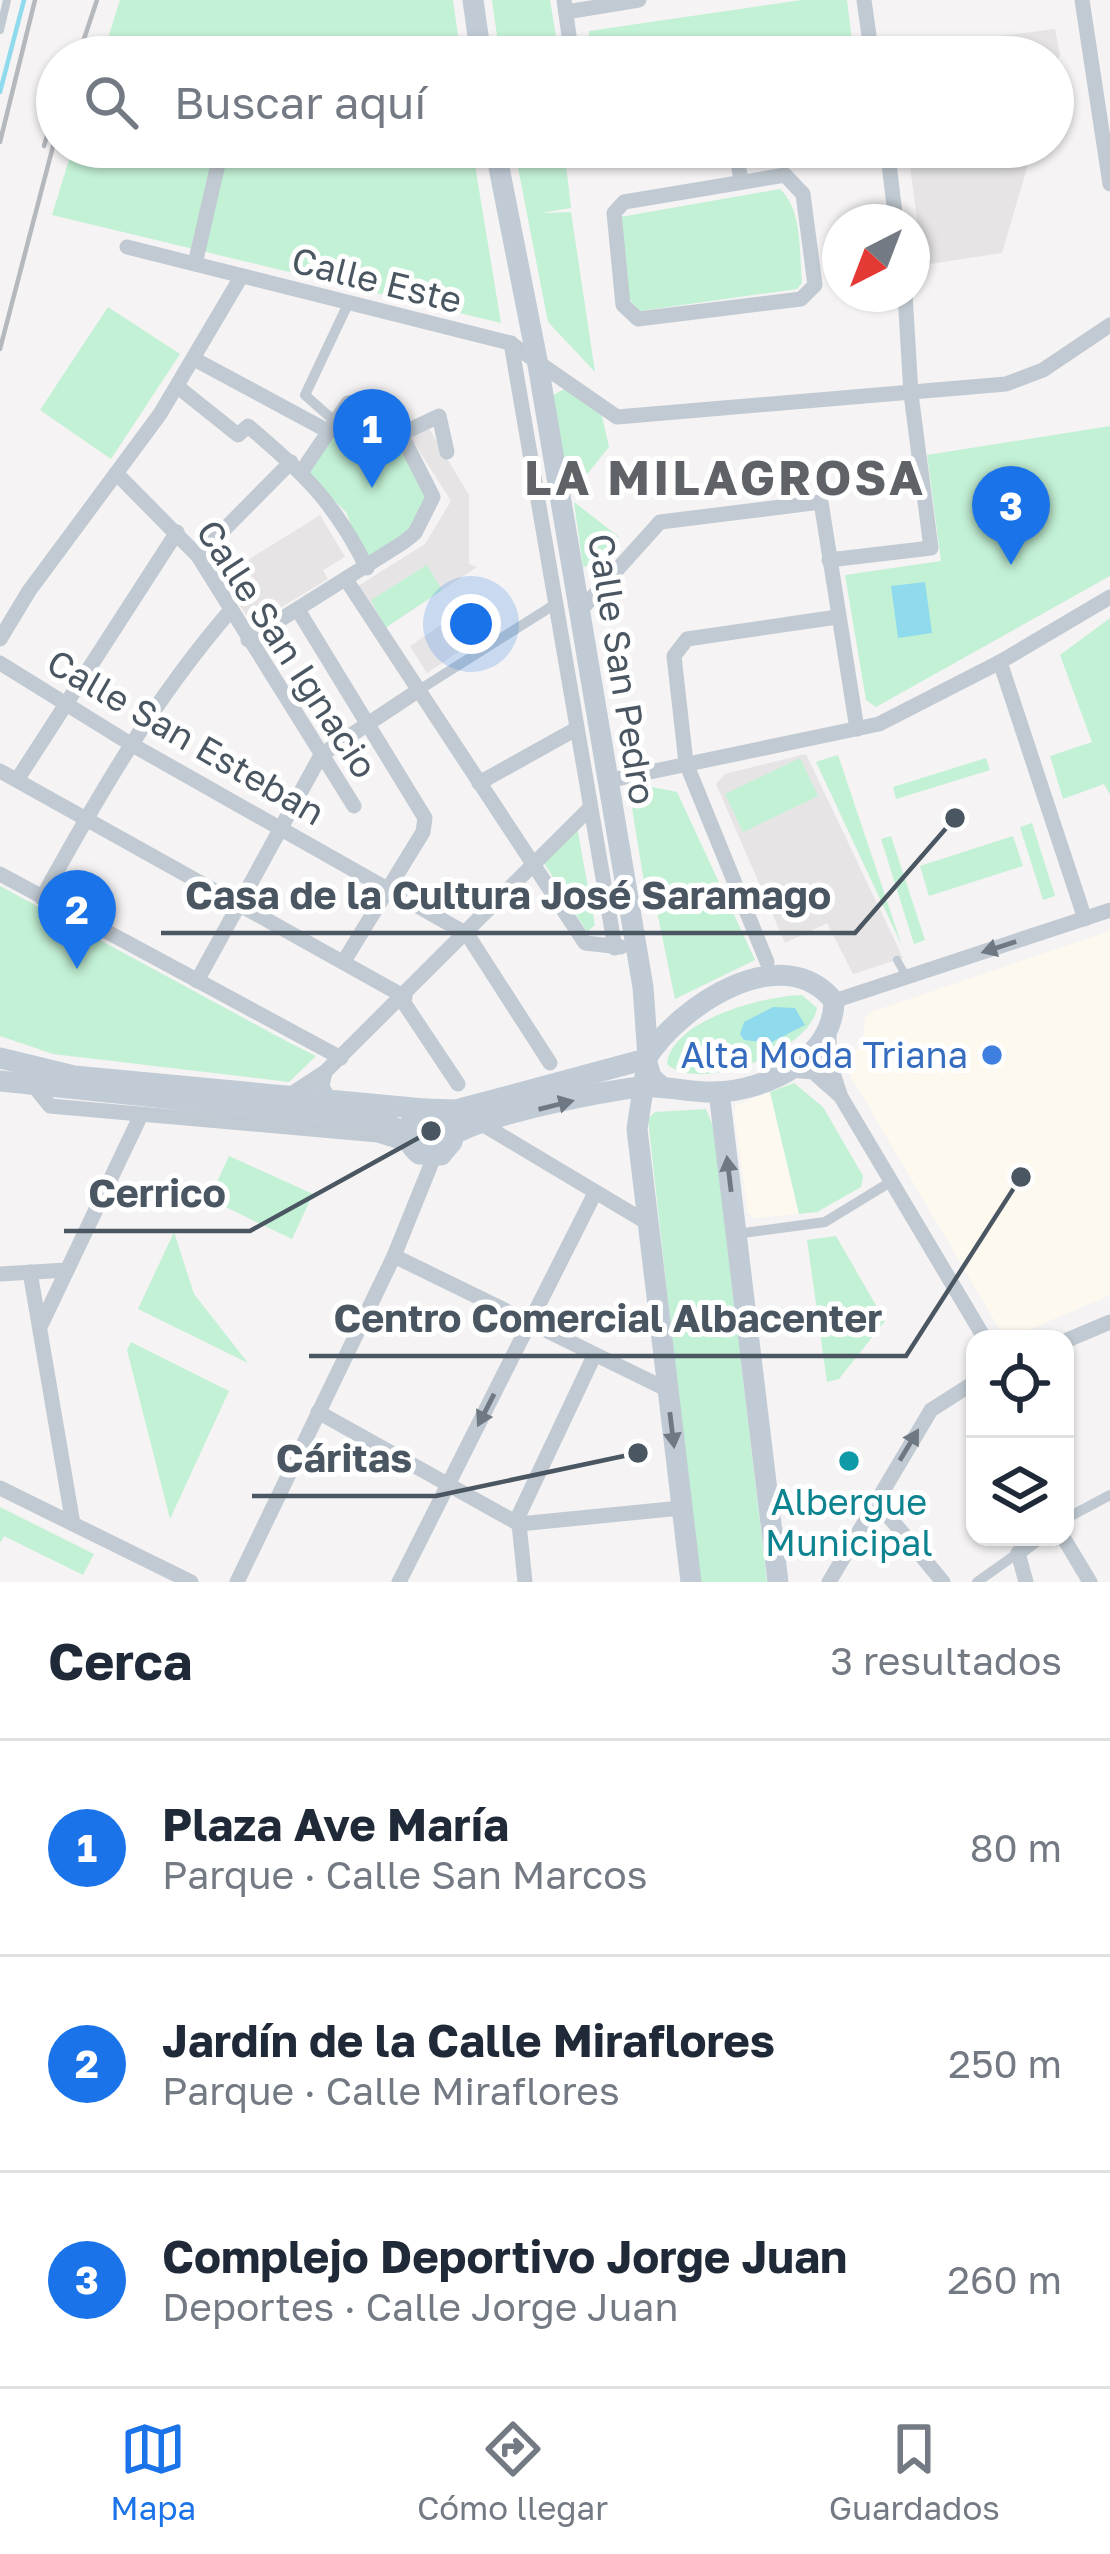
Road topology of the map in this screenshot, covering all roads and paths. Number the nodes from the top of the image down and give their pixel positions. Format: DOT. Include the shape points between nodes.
graph roads {
  1 [pos="8,0"];
  2 [pos="472,0"];
  3 [pos="639,0"];
  4 [pos="864,0"];
  5 [pos="1082,0"];
  6 [pos="565,6"];
  7 [pos="0,30"];
  8 [pos="478,36"];
  9 [pos="569,36"];
  10 [pos="869,36"];
  11 [pos="1103,90"];
  12 [pos="217,168"];
  13 [pos="499,168"];
  14 [pos="739,168"];
  15 [pos="890,168"];
  16 [pos="741,182"];
  17 [pos="1110,184"];
  18 [pos="894,204"];
  19 [pos="127,247"];
  20 [pos="196,264"];
  21 [pos="241,277"];
  22 [pos="348,304"];
  23 [pos="906,312"];
  24 [pos="528,321"];
  25 [pos="1110,325"];
  26 [pos="510,343"];
  27 [pos="194,359"];
  28 [pos="538,365"];
  29 [pos="178,387"];
  30 [pos="910,394"];
  31 [pos="329,425"];
  32 [pos="401,434"];
  33 [pos="448,452"];
  34 [pos="297,466"];
  35 [pos="118,475"];
  36 [pos="177,532"];
  37 [pos="198,556"];
  38 [pos="829,560"];
  39 [pos="367,568"];
  40 [pos="347,581"];
  41 [pos="1110,597"];
  42 [pos="557,603"];
  43 [pos="298,610"];
  44 [pos="230,611"];
  45 [pos="579,612"];
  46 [pos="837,617"];
  47 [pos="0,639"];
  48 [pos="248,640"];
  49 [pos="1000,662"];
  50 [pos="0,663"];
  51 [pos="419,690"];
  52 [pos="65,704"];
  53 [pos="368,724"];
  54 [pos="576,729"];
  55 [pos="857,729"];
  56 [pos="129,743"];
  57 [pos="321,755"];
  58 [pos="686,763"];
  59 [pos="0,771"];
  60 [pos="17,780"];
  61 [pos="607,781"];
  62 [pos="479,783"];
  63 [pos="354,806"];
  64 [pos="590,808"];
  65 [pos="86,818"];
  66 [pos="280,827"];
  67 [pos="534,868"];
  68 [pos="0,874"];
  69 [pos="389,888"];
  70 [pos="42,898"];
  71 [pos="240,902"];
  72 [pos="1110,910"];
  73 [pos="1084,919"];
  74 [pos="466,934"];
  75 [pos="626,947"];
  76 [pos="897,960"];
  77 [pos="344,961"];
  78 [pos="772,972"];
  79 [pos="907,977"];
  80 [pos="197,981"];
  81 [pos="644,989"];
  82 [pos="404,999"];
  83 [pos="834,1001"];
  84 [pos="677,1019"];
  85 [pos="829,1032"];
  86 [pos="0,1058"];
  87 [pos="341,1058"];
  88 [pos="647,1060"];
  89 [pos="550,1063"];
  90 [pos="790,1070"];
  91 [pos="325,1072"];
  92 [pos="0,1081"];
  93 [pos="458,1084"];
  94 [pos="34,1086"];
  95 [pos="652,1087"];
  96 [pos="719,1092"];
  97 [pos="288,1096"];
  98 [pos="841,1097"];
  99 [pos="329,1100"];
  100 [pos="433,1110"];
  101 [pos="141,1115"];
  102 [pos="482,1124"];
  103 [pos="453,1136"];
  104 [pos="409,1141"];
  105 [pos="434,1156"];
  106 [pos="892,1181"];
  107 [pos="595,1193"];
  108 [pos="646,1222"];
  109 [pos="736,1234"];
  110 [pos="394,1256"];
  111 [pos="67,1270"];
  112 [pos="30,1272"];
  113 [pos="0,1274"];
  114 [pos="1110,1322"];
  115 [pos="529,1323"];
  116 [pos="39,1327"];
  117 [pos="981,1330"];
  118 [pos="1074,1337"];
  119 [pos="594,1356"];
  120 [pos="966,1388"];
  121 [pos="666,1389"];
  122 [pos="318,1412"];
  123 [pos="448,1484"];
  124 [pos="0,1487"];
  125 [pos="1110,1496"];
  126 [pos="876,1501"];
  127 [pos="682,1508"];
  128 [pos="1074,1514"];
  129 [pos="518,1522"];
  130 [pos="74,1524"];
  131 [pos="1027,1546"];
  132 [pos="1068,1546"];
  133 [pos="1018,1553"];
  134 [pos="164,1575"];
  135 [pos="190,1582"];
  136 [pos="237,1582"];
  137 [pos="398,1582"];
  138 [pos="525,1582"];
  139 [pos="691,1582"];
  140 [pos="778,1582"];
  141 [pos="829,1582"];
  142 [pos="943,1582"];
  143 [pos="977,1582"];
  144 [pos="1026,1582"];
  145 [pos="1090,1582"];
  1 -- 7 [label="lane"];
  2 -- 8 [label="main road"];
  3 -- 6 [label="street"];
  4 -- 10 [label="street"];
  5 -- 11 [label="street"];
  6 -- 9 [label="street"];
  11 -- 17 [label="street"];
  12 -- 20 [label="street"];
  13 -- 24 [label="main road, Calle San Pedro"];
  14 -- 16 [label="street"];
  15 -- 18 [label="street"];
  16 -- 16 [label="street" via="624,202 614,213 623,305 638,320 801,299 815,286 803,194 785,175"];
  19 -- 20 [label="street, Calle Este"];
  20 -- 21 [label="street, Calle Este"];
  21 -- 22 [label="street, Calle Este"];
  21 -- 27 [label="street"];
  22 -- 26 [label="street, Calle Este"];
  22 -- 31 [label="street" via="305,395"];
  23 -- 30 [label="street"];
  24 -- 26 [label="street"];
  24 -- 28 [label="main road, Calle San Pedro"];
  25 -- 30 [label="street, Calle Este" via="1043,370 1006,384"];
  26 -- 28 [label="street, Calle Este"];
  26 -- 42 [label="street, Calle San Pedro"];
  27 -- 29 [label="street"];
  27 -- 31 [label="street"];
  28 -- 30 [label="street, Calle Este" via="617,417"];
  28 -- 45 [label="main road, Calle San Pedro"];
  29 -- 34 [label="street" via="238,436 248,426"];
  29 -- 35 [label="street"];
  30 -- 38 [label="street" via="931,548"];
  31 -- 32 [label="street" via="348,403 380,399"];
  31 -- 34 [label="street"];
  32 -- 33 [label="street" via="439,416"];
  32 -- 39 [label="street" via="433,497 415,533"];
  34 -- 37 [label="street"];
  34 -- 39 [label="street" via="340,514"];
  35 -- 36 [label="street, Calle San Ignacio"];
  35 -- 47 [label="street"];
  36 -- 37 [label="street, Calle San Ignacio"];
  36 -- 52 [label="street"];
  37 -- 44 [label="street, Calle San Ignacio"];
  38 -- 45 [label="street" via="821,502 660,522"];
  38 -- 46 [label="street"];
  39 -- 40 [label="street"];
  40 -- 43 [label="street"];
  40 -- 51 [label="street"];
  41 -- 49 [label="street"];
  42 -- 51 [label="street"];
  42 -- 54 [label="street, Calle San Pedro"];
  43 -- 48 [label="street"];
  43 -- 53 [label="street"];
  44 -- 48 [label="street, Calle San Ignacio"];
  44 -- 56 [label="street"];
  45 -- 61 [label="main road, Calle San Pedro"];
  46 -- 55 [label="street"];
  46 -- 58 [label="street" via="687,639 674,656"];
  48 -- 57 [label="street, Calle San Ignacio"];
  49 -- 55 [label="street"];
  49 -- 73 [label="street"];
  50 -- 52 [label="street, Calle San Esteban"];
  51 -- 53 [label="street"];
  51 -- 62 [label="street"];
  52 -- 56 [label="street, Calle San Esteban"];
  52 -- 60 [label="street"];
  53 -- 57 [label="street"];
  53 -- 69 [label="street" via="423,813 424,832"];
  54 -- 62 [label="street"];
  54 -- 64 [label="street, Calle San Pedro"];
  55 -- 58 [label="street"];
  56 -- 65 [label="street"];
  56 -- 66 [label="street, Calle San Esteban"];
  57 -- 63 [label="street, Calle San Ignacio"];
  57 -- 66 [label="street"];
  58 -- 61 [label="street"];
  58 -- 78 [label="street"];
  59 -- 60 [label="street"];
  60 -- 65 [label="street"];
  61 -- 75 [label="main road, Calle San Pedro"];
  62 -- 67 [label="street"];
  64 -- 67 [label="street"];
  64 -- 75 [label="street, Calle San Pedro"];
  65 -- 70 [label="street"];
  65 -- 71 [label="street"];
  66 -- 69 [label="street, Calle San Esteban"];
  66 -- 71 [label="street"];
  67 -- 74 [label="street"];
  67 -- 75 [label="street" via="585,943"];
  68 -- 70 [label="street"];
  69 -- 74 [label="street, Calle San Esteban"];
  69 -- 77 [label="street"];
  70 -- 80 [label="street"];
  71 -- 77 [label="street"];
  71 -- 80 [label="street"];
  72 -- 73 [label="street"];
  73 -- 79 [label="street, one-way"];
  74 -- 82 [label="street"];
  74 -- 89 [label="street"];
  75 -- 81 [label="main road, Calle San Pedro"];
  76 -- 79 [label="lane"];
  77 -- 82 [label="street"];
  78 -- 83 [label="main road" via="814,981"];
  78 -- 84 [label="main road"];
  79 -- 83 [label="street"];
  80 -- 87 [label="street"];
  81 -- 84 [label="main road" via="658,1010"];
  81 -- 88 [label="main road, Calle San Pedro"];
  82 -- 87 [label="street"];
  82 -- 93 [label="street"];
  83 -- 85 [label="main road"];
  84 -- 88 [label="main road"];
  85 -- 90 [label="main road"];
  85 -- 98 [label="street"];
  86 -- 97 [label="main road" via="74,1076"];
  87 -- 91 [label="street"];
  88 -- 95 [label="main road, Calle San Pedro"];
  88 -- 100 [label="main road"];
  90 -- 96 [label="main road"];
  90 -- 98 [label="street" via="813,1072"];
  91 -- 97 [label="street"];
  91 -- 99 [label="street"];
  92 -- 94 [label="main road"];
  94 -- 101 [label="street" via="50,1106"];
  94 -- 104 [label="main road" via="379,1120"];
  95 -- 96 [label="main road"];
  102 -- 95 [label="main road, one-way"];
  95 -- 108 [label="main road, Calle San Pedro" via="637,1129"];
  109 -- 96 [label="main road, one-way"];
  97 -- 99 [label="main road"];
  98 -- 106 [label="street"];
  99 -- 100 [label="main road"];
  100 -- 103 [label="main road"];
  100 -- 104 [label="main road" via="410,1121"];
  101 -- 104 [label="street"];
  101 -- 111 [label="street"];
  102 -- 103 [label="main road"];
  102 -- 107 [label="street"];
  103 -- 105 [label="main road"];
  104 -- 105 [label="main road"];
  105 -- 110 [label="street"];
  106 -- 109 [label="street" via="825,1222"];
  106 -- 117 [label="street"];
  107 -- 108 [label="street"];
  107 -- 115 [label="street"];
  108 -- 121 [label="main road, Calle San Pedro"];
  109 -- 140 [label="main road"];
  110 -- 115 [label="street"];
  110 -- 122 [label="street"];
  111 -- 112 [label="street"];
  111 -- 116 [label="street"];
  112 -- 113 [label="street"];
  112 -- 116 [label="street"];
  114 -- 118 [label="street"];
  115 -- 119 [label="street"];
  115 -- 123 [label="street, one-way"];
  116 -- 130 [label="street"];
  119 -- 121 [label="street"];
  119 -- 129 [label="street"];
  126 -- 120 [label="street, one-way" via="931,1410"];
  121 -- 127 [label="main road, Calle San Pedro, one-way"];
  122 -- 123 [label="street"];
  122 -- 136 [label="street"];
  123 -- 129 [label="street"];
  123 -- 137 [label="street"];
  124 -- 130 [label="street"];
  125 -- 128 [label="street"];
  126 -- 141 [label="street"];
  126 -- 142 [label="street"];
  127 -- 129 [label="street"];
  127 -- 139 [label="main road, Calle San Pedro"];
  129 -- 138 [label="street"];
  130 -- 134 [label="street"];
  131 -- 133 [label="street"];
  132 -- 145 [label="street"];
  133 -- 143 [label="street"];
  133 -- 144 [label="street"];
  134 -- 135 [label="street"];
}
